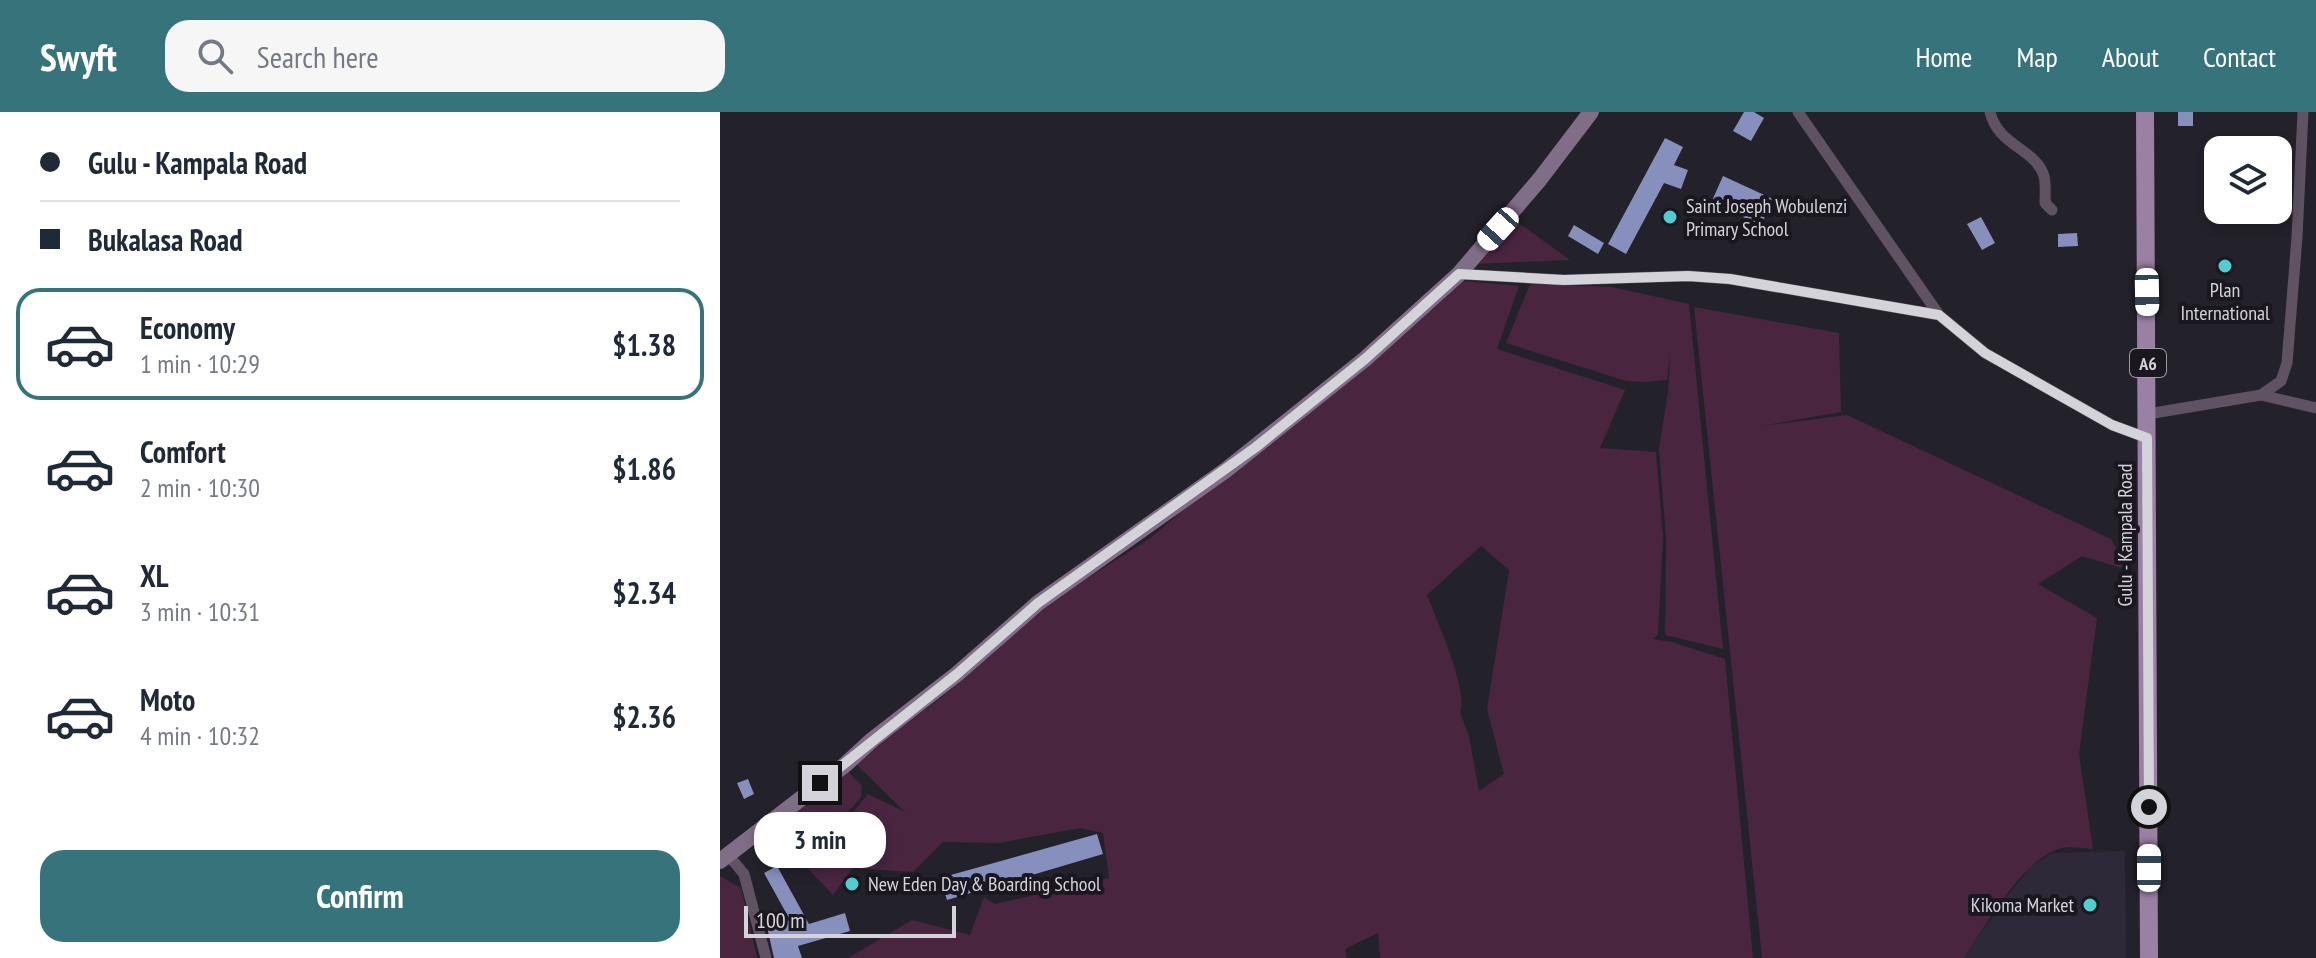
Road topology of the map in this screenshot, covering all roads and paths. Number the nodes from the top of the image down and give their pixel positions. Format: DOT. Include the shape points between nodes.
graph roads {
  1 [pos="1591,112"];
  2 [pos="1798,112"];
  3 [pos="1990,112"];
  4 [pos="2145,112"];
  5 [pos="2303,112"];
  6 [pos="2052,210"];
  7 [pos="1459,274"];
  8 [pos="1939,315"];
  9 [pos="2261,395"];
  10 [pos="2316,408"];
  11 [pos="2148,414"];
  12 [pos="2147,438"];
  13 [pos="725,859"];
  14 [pos="766,958"];
  15 [pos="2149,958"];
  1 -- 7 [label="street"];
  2 -- 8 [label="street"];
  3 -- 6 [label="street" via="2008,143 2039,166 2045,203"];
  4 -- 11 [label="main road, Gulu - Kampala Road / A6"];
  5 -- 9 [label="street" via="2287,363 2281,381"];
  7 -- 8 [label="street" via="1564,280 1730,279"];
  7 -- 13 [label="street" via="1256,447 1038,603"];
  8 -- 12 [label="street" via="1985,353 2112,425"];
  9 -- 10 [label="street"];
  9 -- 11 [label="street"];
  11 -- 12 [label="main road, Gulu - Kampala Road / A6"];
  12 -- 15 [label="main road, Gulu - Kampala Road / A6"];
  13 -- 14 [label="street" via="744,874"];
}
